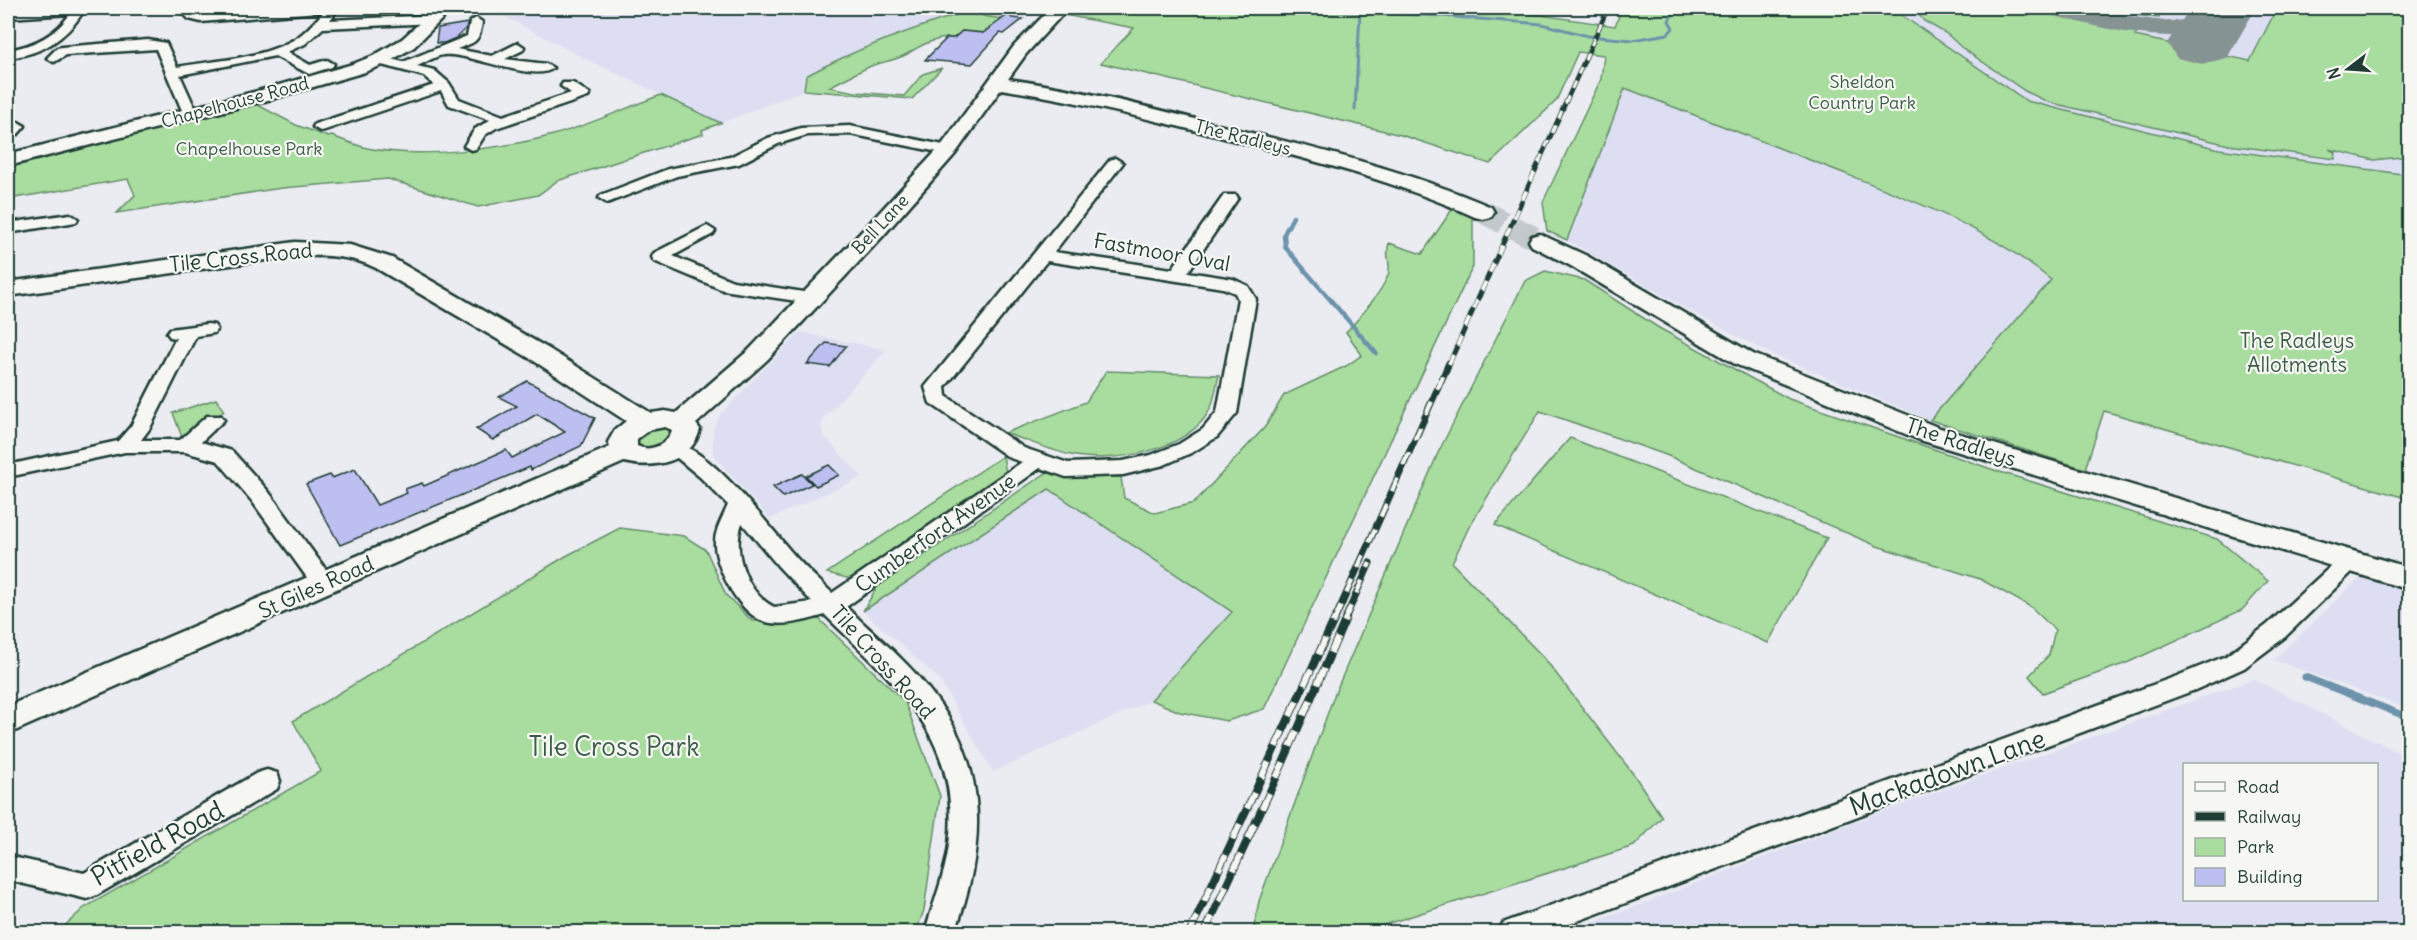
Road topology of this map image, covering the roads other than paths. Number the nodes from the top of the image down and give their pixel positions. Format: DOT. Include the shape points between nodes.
graph roads {
  1 [pos="193,8"];
  2 [pos="318,8"];
  3 [pos="333,8"];
  4 [pos="1060,8"];
  5 [pos="440,13"];
  6 [pos="8,14"];
  7 [pos="319,24"];
  8 [pos="478,28"];
  9 [pos="518,47"];
  10 [pos="277,51"];
  11 [pos="445,51"];
  12 [pos="8,54"];
  13 [pos="54,58"];
  14 [pos="379,60"];
  15 [pos="494,60"];
  16 [pos="327,64"];
  17 [pos="405,66"];
  18 [pos="546,68"];
  19 [pos="172,72"];
  20 [pos="997,83"];
  21 [pos="444,86"];
  22 [pos="568,86"];
  23 [pos="191,115"];
  24 [pos="502,121"];
  25 [pos="306,122"];
  26 [pos="471,146"];
  27 [pos="948,150"];
  28 [pos="8,160"];
  29 [pos="1115,163"];
  30 [pos="1231,197"];
  31 [pos="607,198"];
  32 [pos="1483,212"];
  33 [pos="70,219"];
  34 [pos="8,228"];
  35 [pos="707,231"];
  36 [pos="1540,241"];
  37 [pos="1043,255"];
  38 [pos="1177,275"];
  39 [pos="8,289"];
  40 [pos="810,298"];
  41 [pos="190,332"];
  42 [pos="214,420"];
  43 [pos="646,422"];
  44 [pos="678,436"];
  45 [pos="125,446"];
  46 [pos="185,446"];
  47 [pos="624,451"];
  48 [pos="1038,460"];
  49 [pos="8,471"];
  50 [pos="739,504"];
  51 [pos="2349,561"];
  52 [pos="2409,579"];
  53 [pos="324,584"];
  54 [pos="832,605"];
  55 [pos="8,721"];
  56 [pos="267,781"];
  57 [pos="8,868"];
  58 [pos="940,933"];
  59 [pos="1514,933"];
  1 -- 2 [label="street" via="189,13 201,18"];
  3 -- 7 [label="street"];
  4 -- 20 [label="street, Bell Lane" via="1032,34"];
  5 -- 7 [label="street"];
  5 -- 14 [label="street, Chapelhouse Road" via="408,43"];
  6 -- 12 [label="street" via="56,9 77,12 51,42"];
  7 -- 10 [label="street" via="300,40"];
  8 -- 11 [label="street" via="471,39"];
  9 -- 15 [label="street"];
  10 -- 16 [label="street" via="309,70"];
  10 -- 19 [label="street"];
  11 -- 15 [label="street"];
  11 -- 17 [label="street"];
  13 -- 19 [label="street" via="63,51 155,44 161,46"];
  14 -- 17 [label="street"];
  14 -- 23 [label="street, Chapelhouse Road"];
  15 -- 18 [label="street"];
  17 -- 21 [label="street" via="429,73"];
  19 -- 23 [label="street"];
  20 -- 27 [label="street, Bell Lane"];
  20 -- 32 [label="street, The Radleys" via="1081,96 1340,161 1429,188"];
  21 -- 24 [label="street" via="454,102"];
  21 -- 25 [label="street" via="408,96 327,130"];
  22 -- 24 [label="street" via="583,94"];
  23 -- 28 [label="street, Chapelhouse Road"];
  24 -- 26 [label="street" via="485,129"];
  27 -- 31 [label="street" via="850,130 813,130 782,138 734,161 673,172"];
  27 -- 40 [label="street, Bell Lane"];
  29 -- 37 [label="street"];
  30 -- 38 [label="street"];
  33 -- 34 [label="street"];
  35 -- 40 [label="street" via="660,257 729,286"];
  36 -- 51 [label="street, The Radleys" via="1744,359 1930,434"];
  37 -- 38 [label="street, Fastmoor Oval"];
  37 -- 48 [label="street, Fastmoor Oval" via="934,392 937,399 994,440"];
  38 -- 48 [label="street, Fastmoor Oval" via="1227,283 1242,290 1247,299 1227,413 1210,433 1157,460 1124,468 1066,470"];
  39 -- 43 [label="street, Tile Cross Road" via="296,249 320,248 367,256 523,345"];
  40 -- 44 [label="street, Bell Lane"];
  41 -- 45 [label="street" via="140,428"];
  42 -- 46 [label="street"];
  43 -- 44 [label="street" via="665,419"];
  43 -- 47 [label="street" via="624,437"];
  44 -- 47 [label="street" via="646,457"];
  44 -- 50 [label="street, Tile Cross Road"];
  45 -- 46 [label="street"];
  45 -- 49 [label="street"];
  46 -- 53 [label="street" via="225,456 260,496"];
  47 -- 53 [label="street, St Giles Road"];
  48 -- 54 [label="street, Cumberford Avenue"];
  50 -- 54 [label="street, Tile Cross Road" via="786,561"];
  50 -- 54 [label="street" via="726,542 729,564 756,607 779,615"];
  51 -- 52 [label="street, The Radleys"];
  51 -- 59 [label="street, Mackadown Lane" via="2276,631 2235,662"];
  53 -- 55 [label="street, St Giles Road"];
  54 -- 58 [label="street, Tile Cross Road" via="926,703 947,737 963,786 965,843 952,903"];
  56 -- 57 [label="street, Pitfield Road" via="87,886"];
}
